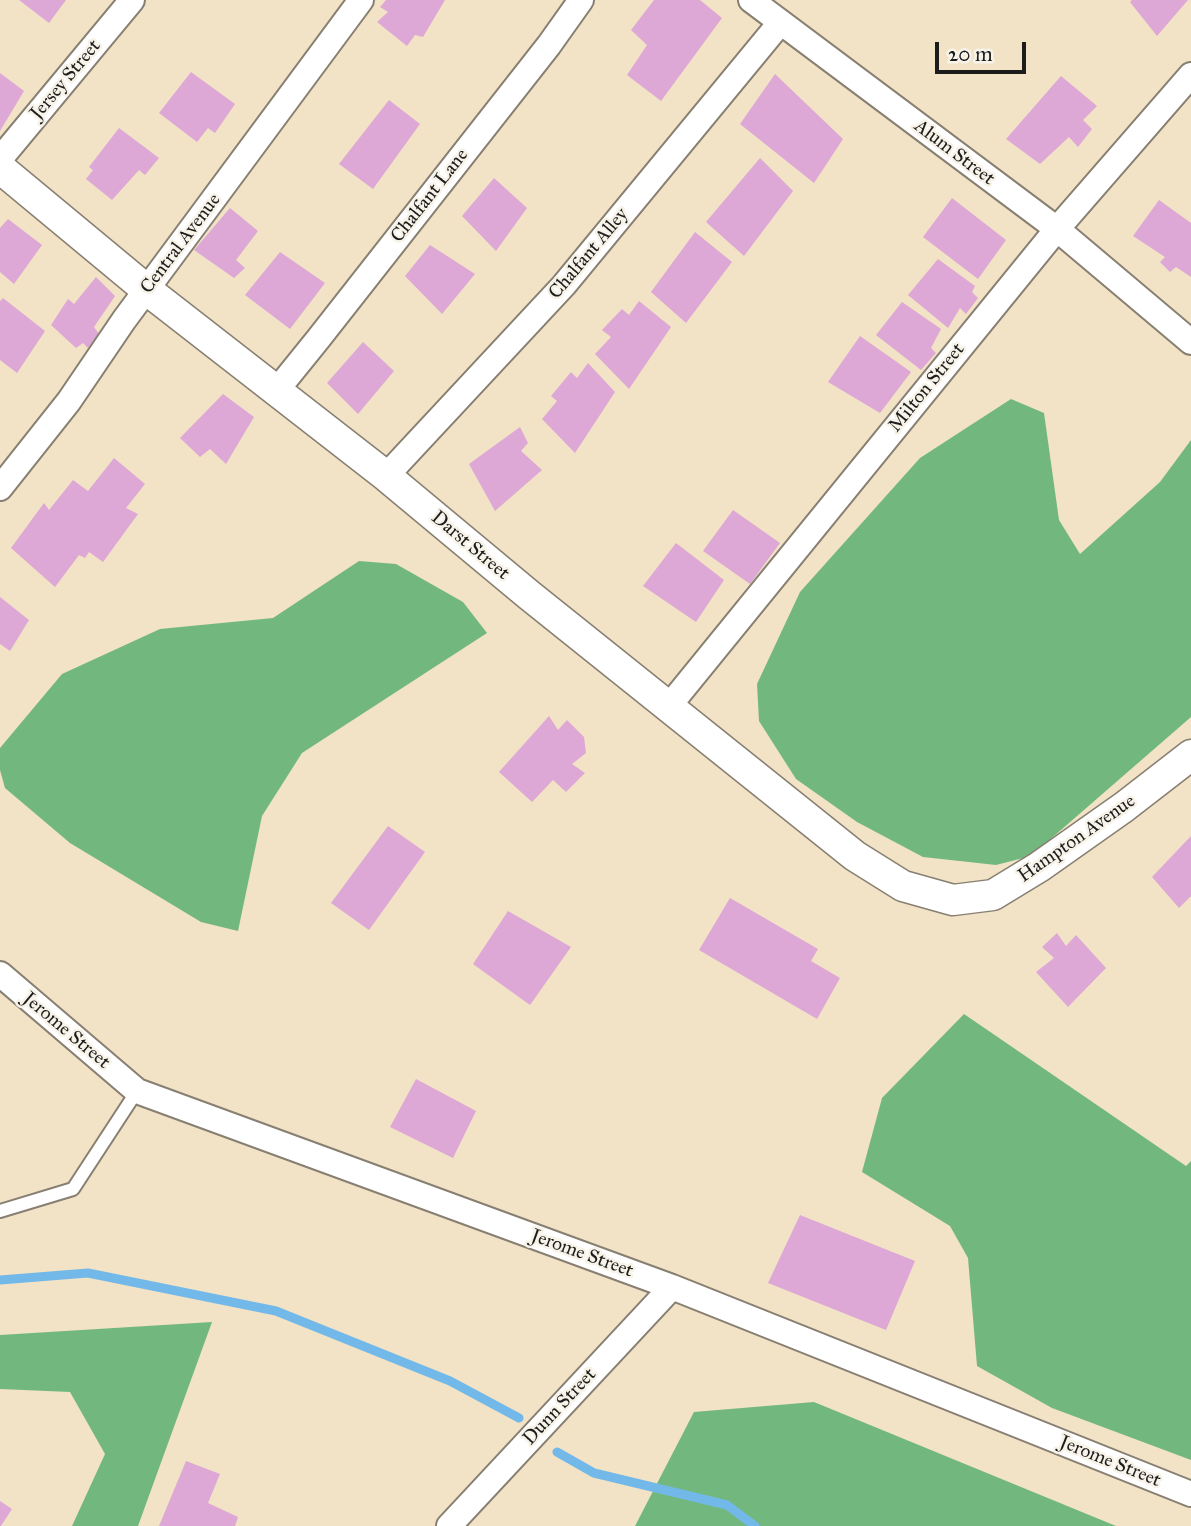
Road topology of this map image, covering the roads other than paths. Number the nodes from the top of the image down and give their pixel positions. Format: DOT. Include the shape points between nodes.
graph roads {
  1 [pos="132,0"];
  2 [pos="361,0"];
  3 [pos="581,0"];
  4 [pos="751,0"];
  5 [pos="780,23"];
  6 [pos="1191,75"];
  7 [pos="0,159"];
  8 [pos="0,168"];
  9 [pos="1057,229"];
  10 [pos="147,290"];
  11 [pos="1191,342"];
  12 [pos="277,390"];
  13 [pos="386,476"];
  14 [pos="0,488"];
  15 [pos="669,706"];
  16 [pos="1191,755"];
  17 [pos="953,901"];
  18 [pos="0,974"];
  19 [pos="136,1091"];
  20 [pos="0,1211"];
  21 [pos="672,1287"];
  22 [pos="1191,1494"];
  23 [pos="449,1526"];
  1 -- 7 [label="street, Jersey Street"];
  2 -- 10 [label="street, Central Avenue"];
  3 -- 12 [label="street, Chalfant Lane"];
  4 -- 5 [label="street, Alum Street"];
  5 -- 9 [label="street, Alum Street"];
  5 -- 13 [label="street, Chalfant Alley" via="564,285"];
  6 -- 9 [label="street, Milton Street"];
  8 -- 10 [label="street, Darst Street"];
  9 -- 11 [label="street, Alum Street"];
  9 -- 15 [label="street, Milton Street"];
  10 -- 12 [label="street, Darst Street"];
  10 -- 14 [label="street, Central Avenue" via="69,401"];
  12 -- 13 [label="street, Darst Street"];
  13 -- 15 [label="street, Darst Street"];
  15 -- 17 [label="street, Darst Street" via="855,856 903,886"];
  16 -- 17 [label="street, Hampton Avenue" via="1005,888 993,895"];
  18 -- 19 [label="street, Jerome Street"];
  19 -- 20 [label="lane" via="73,1189"];
  19 -- 21 [label="street, Jerome Street"];
  21 -- 22 [label="street, Jerome Street"];
  21 -- 23 [label="street, Dunn Street"];
}
